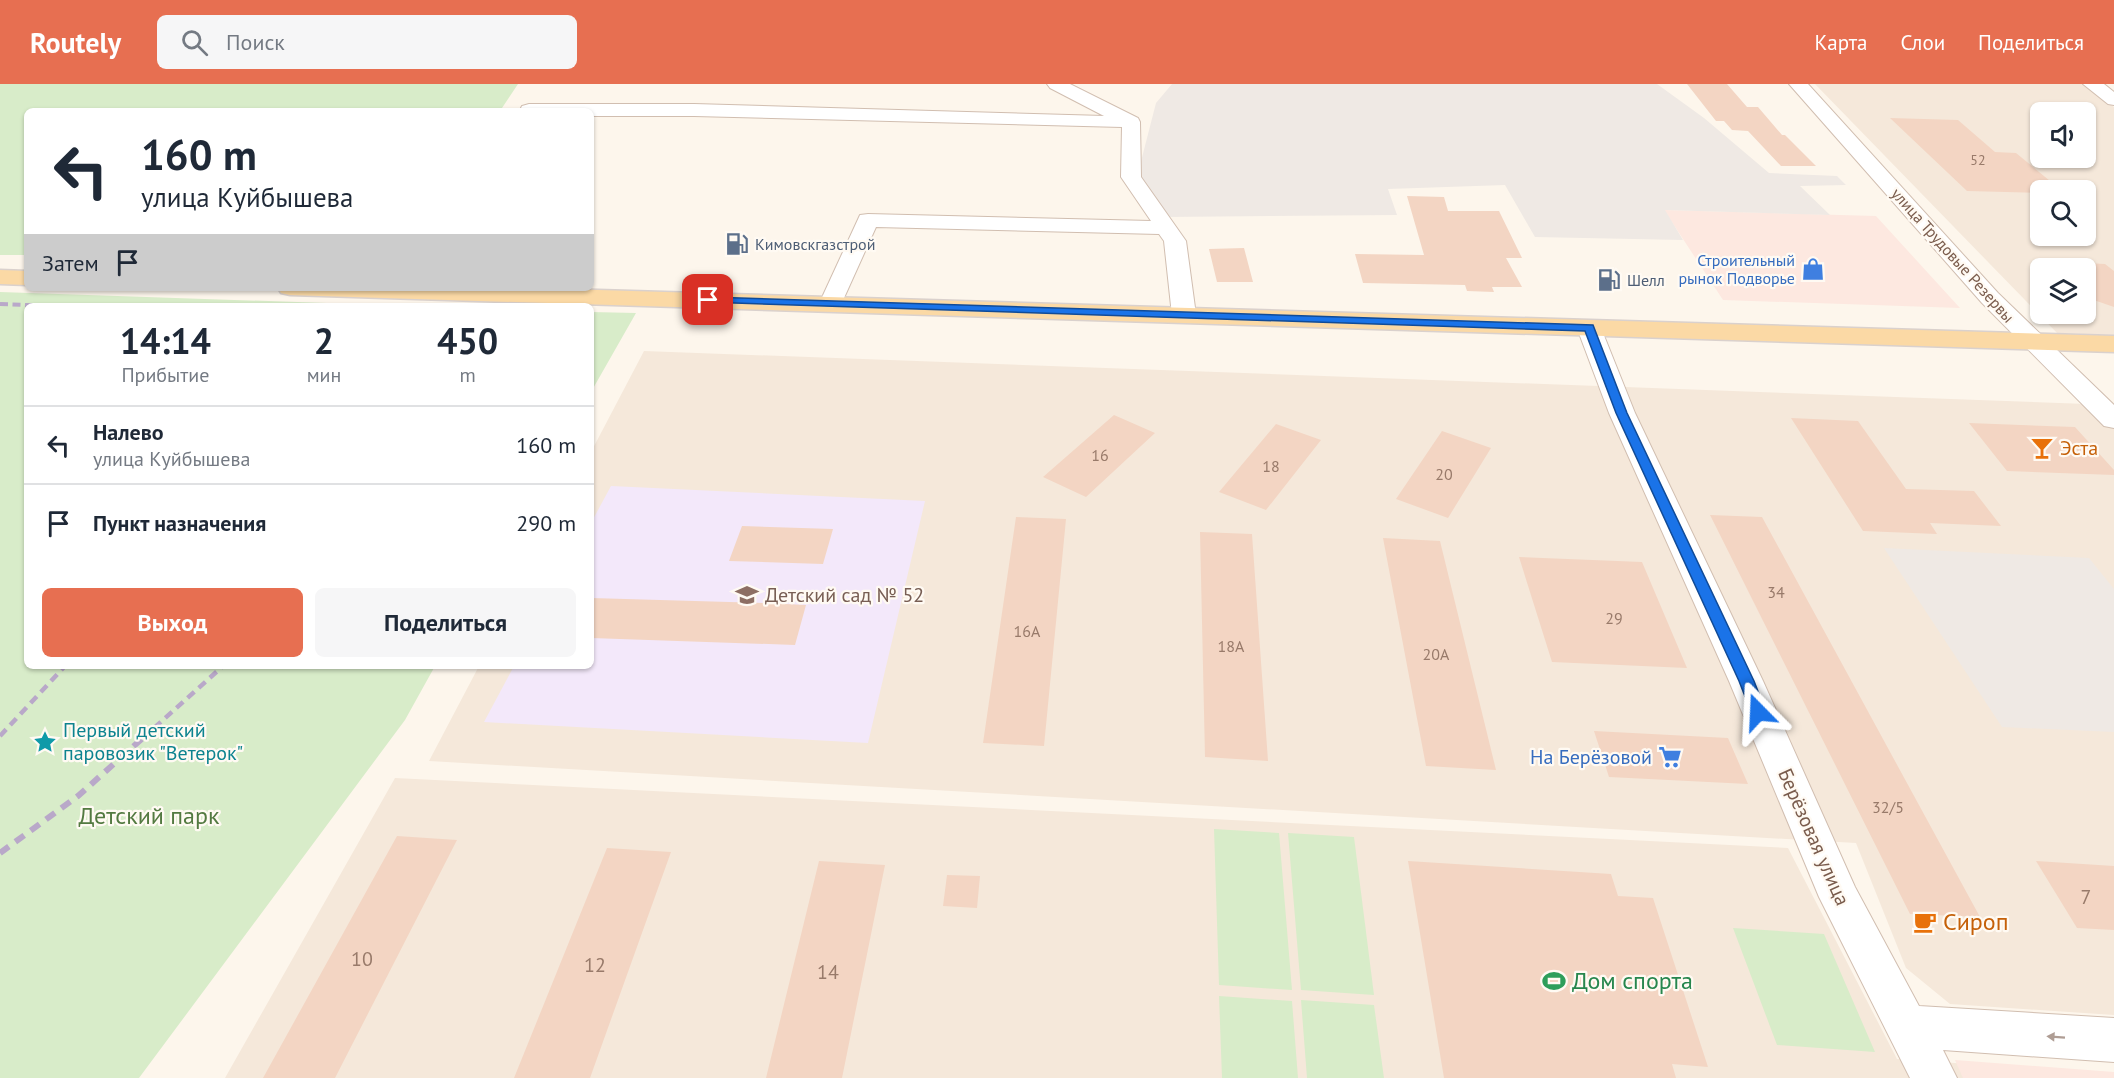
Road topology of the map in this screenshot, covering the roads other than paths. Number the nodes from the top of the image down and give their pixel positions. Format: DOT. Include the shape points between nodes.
graph roads {
  1 [pos="1056,84"];
  2 [pos="1798,84"];
  3 [pos="2092,84"];
  4 [pos="2114,100"];
  5 [pos="594,110"];
  6 [pos="1131,122"];
  7 [pos="1166,228"];
  8 [pos="0,277"];
  9 [pos="24,278"];
  10 [pos="391,291"];
  11 [pos="831,304"];
  12 [pos="1184,315"];
  13 [pos="1589,328"];
  14 [pos="2114,344"];
  15 [pos="2039,349"];
  16 [pos="2114,360"];
  17 [pos="2114,420"];
  18 [pos="1909,1026"];
  19 [pos="2114,1040"];
  20 [pos="1934,1078"];
  1 -- 6 [label="street"];
  2 -- 15 [label="street, улица Трудовые Резервы"];
  3 -- 4 [label="street"];
  5 -- 6 [label="street"];
  6 -- 7 [label="street" via="1131,177"];
  7 -- 11 [label="street" via="868,220"];
  7 -- 12 [label="street" via="1175,241"];
  8 -- 9 [label="main road"];
  10 -- 11 [label="main road"];
  11 -- 12 [label="main road"];
  12 -- 13 [label="main road"];
  13 -- 15 [label="main road" via="1712,346"];
  13 -- 18 [label="street, Берёзовая улица" via="1622,413 1746,681 1828,873"];
  14 -- 15 [label="main road"];
  15 -- 16 [label="main road"];
  15 -- 17 [label="street, улица Трудовые Резервы"];
  19 -- 18 [label="street, one-way"];
  18 -- 20 [label="street, Берёзовая улица"];
}
